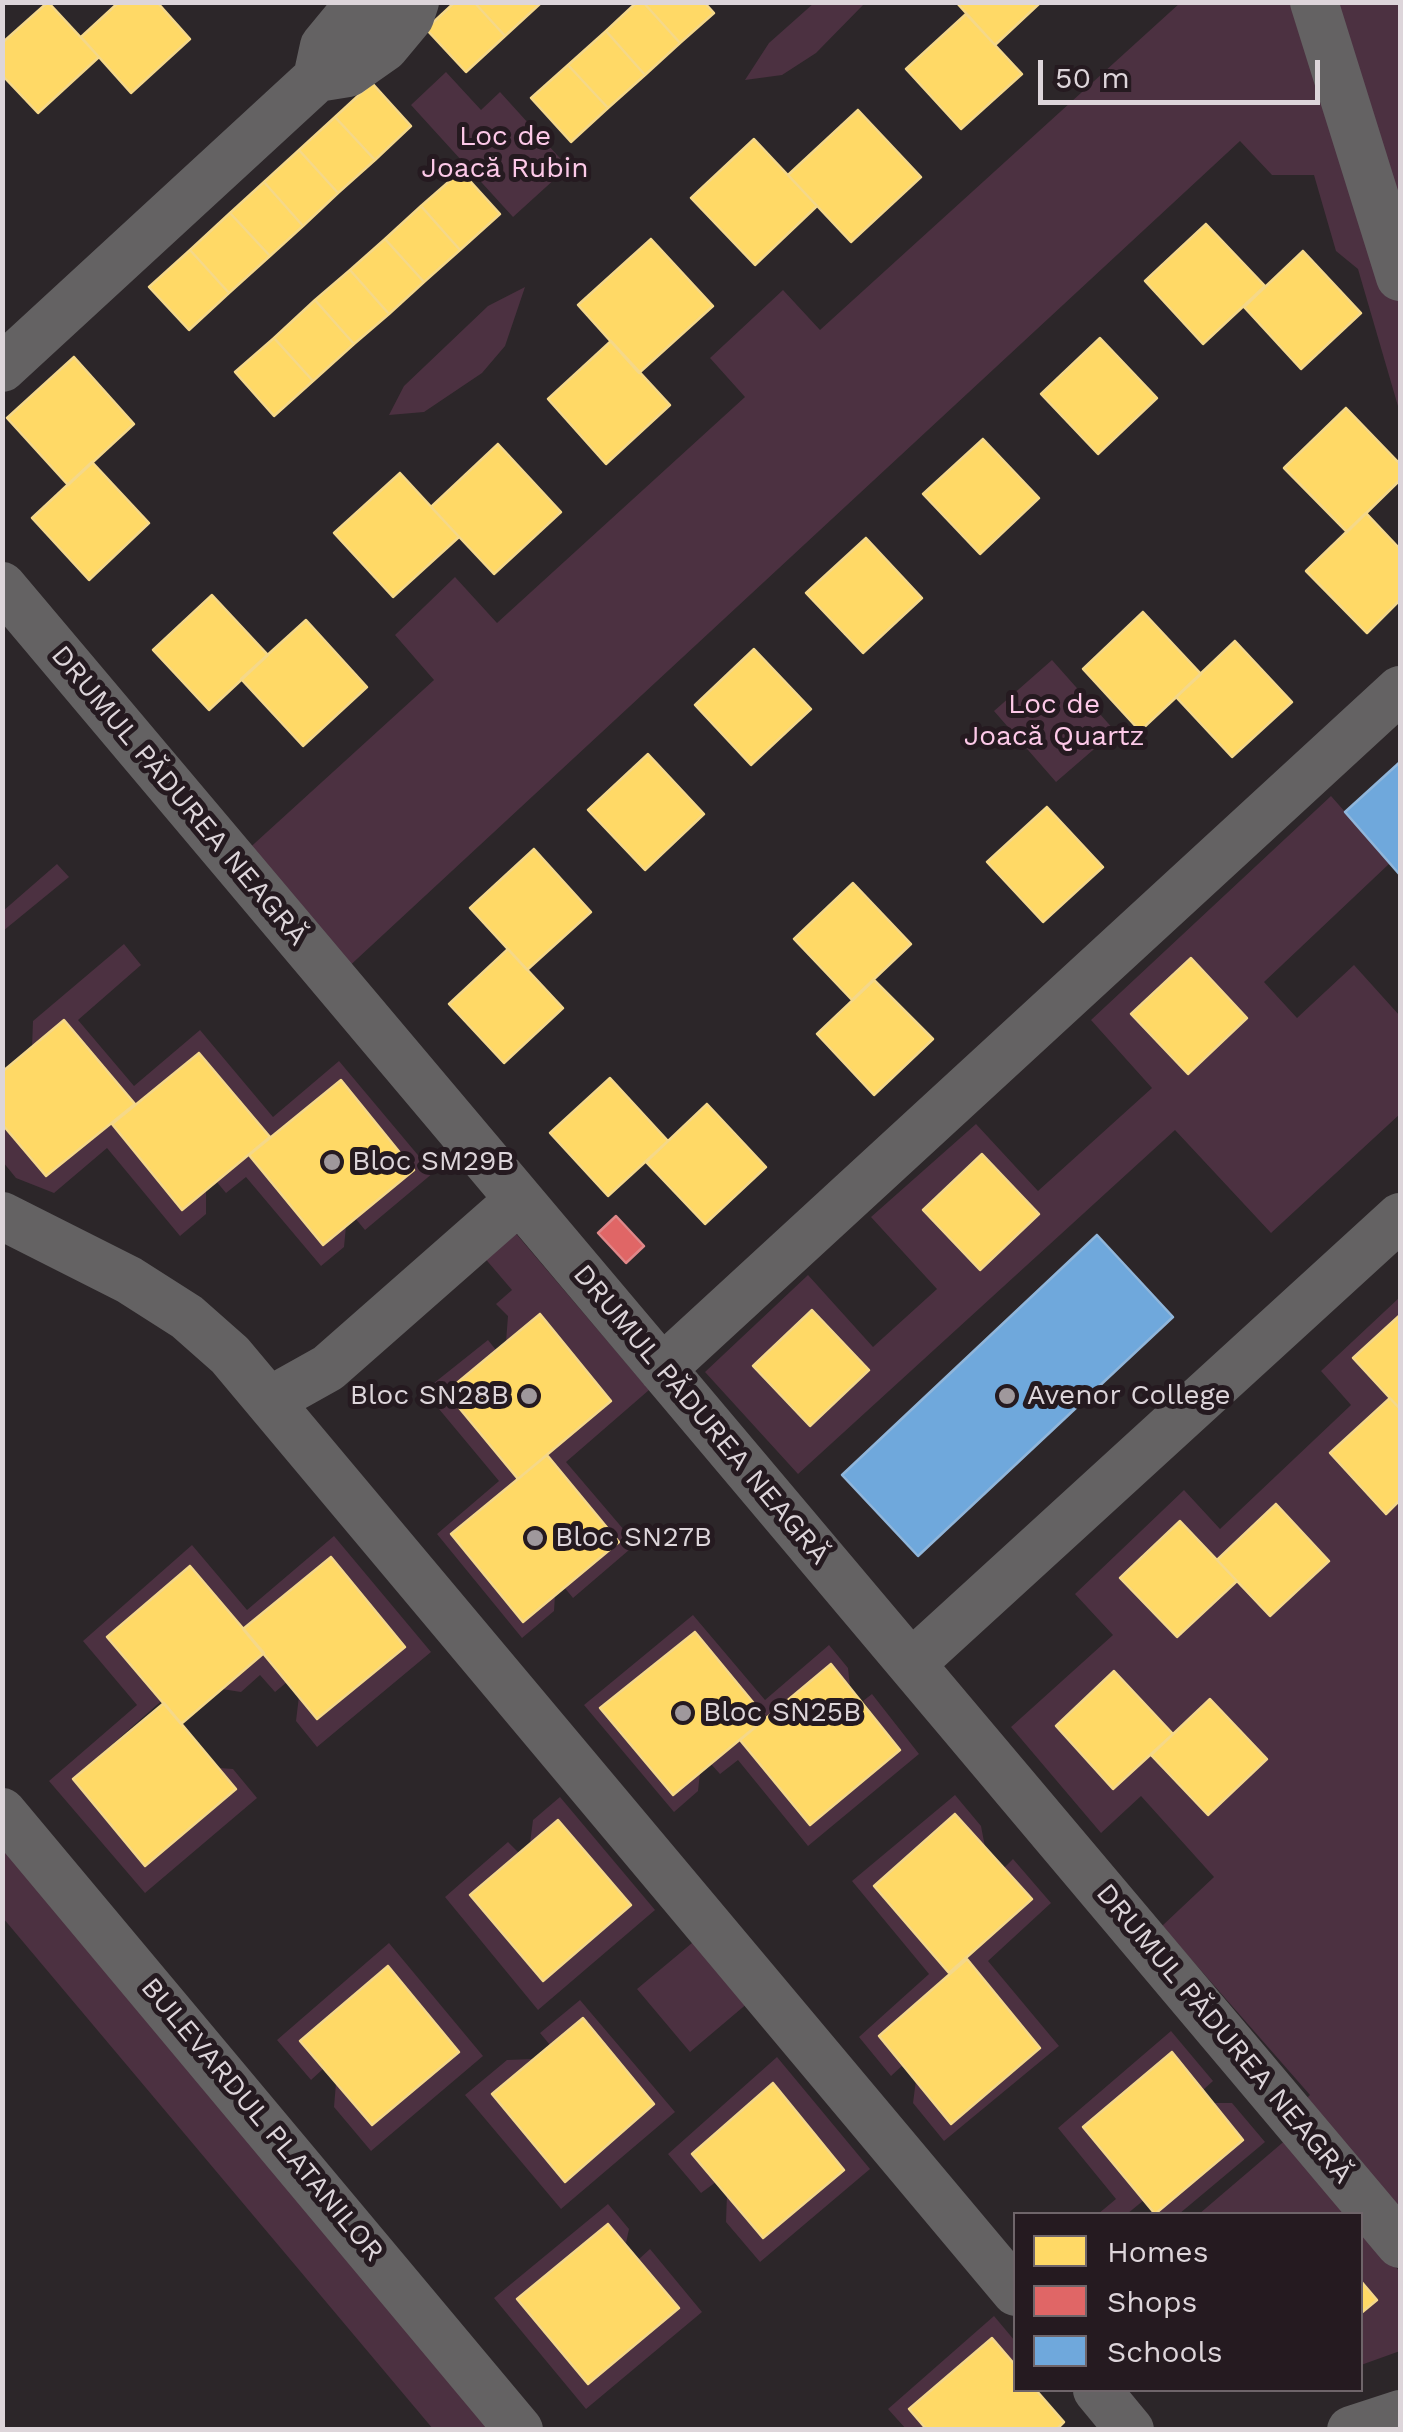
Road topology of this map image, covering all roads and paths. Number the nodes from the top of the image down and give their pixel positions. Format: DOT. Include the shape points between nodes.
graph roads {
  1 [pos="366,2"];
  2 [pos="415,2"];
  3 [pos="1314,2"];
  4 [pos="317,78"];
  5 [pos="1400,277"];
  6 [pos="2,368"];
  7 [pos="2,586"];
  8 [pos="1400,690"];
  9 [pos="519,1200"];
  10 [pos="2,1216"];
  11 [pos="1400,1217"];
  12 [pos="662,1368"];
  13 [pos="269,1401"];
  14 [pos="911,1664"];
  15 [pos="2,1812"];
  16 [pos="1400,2244"];
  17 [pos="1013,2288"];
  18 [pos="1098,2392"];
  19 [pos="1400,2414"];
  20 [pos="520,2430"];
  21 [pos="1130,2430"];
  22 [pos="1350,2430"];
  1 -- 4 [label="street" via="324,46"];
  2 -- 4 [label="street" via="386,47 348,73"];
  3 -- 5 [label="street"];
  4 -- 6 [label="street"];
  7 -- 9 [label="street, DRUMUL PĂDUREA NEAGRĂ"];
  8 -- 12 [label="street"];
  9 -- 12 [label="street, DRUMUL PĂDUREA NEAGRĂ"];
  9 -- 13 [label="street" via="328,1368"];
  10 -- 13 [label="street" via="129,1280 187,1318"];
  11 -- 14 [label="street"];
  12 -- 14 [label="street, DRUMUL PĂDUREA NEAGRĂ"];
  13 -- 17 [label="street"];
  14 -- 16 [label="street, DRUMUL PĂDUREA NEAGRĂ"];
  15 -- 20 [label="street, BULEVARDUL PLATANILOR"];
  18 -- 21 [label="street"];
  19 -- 22 [label="street"];
}
